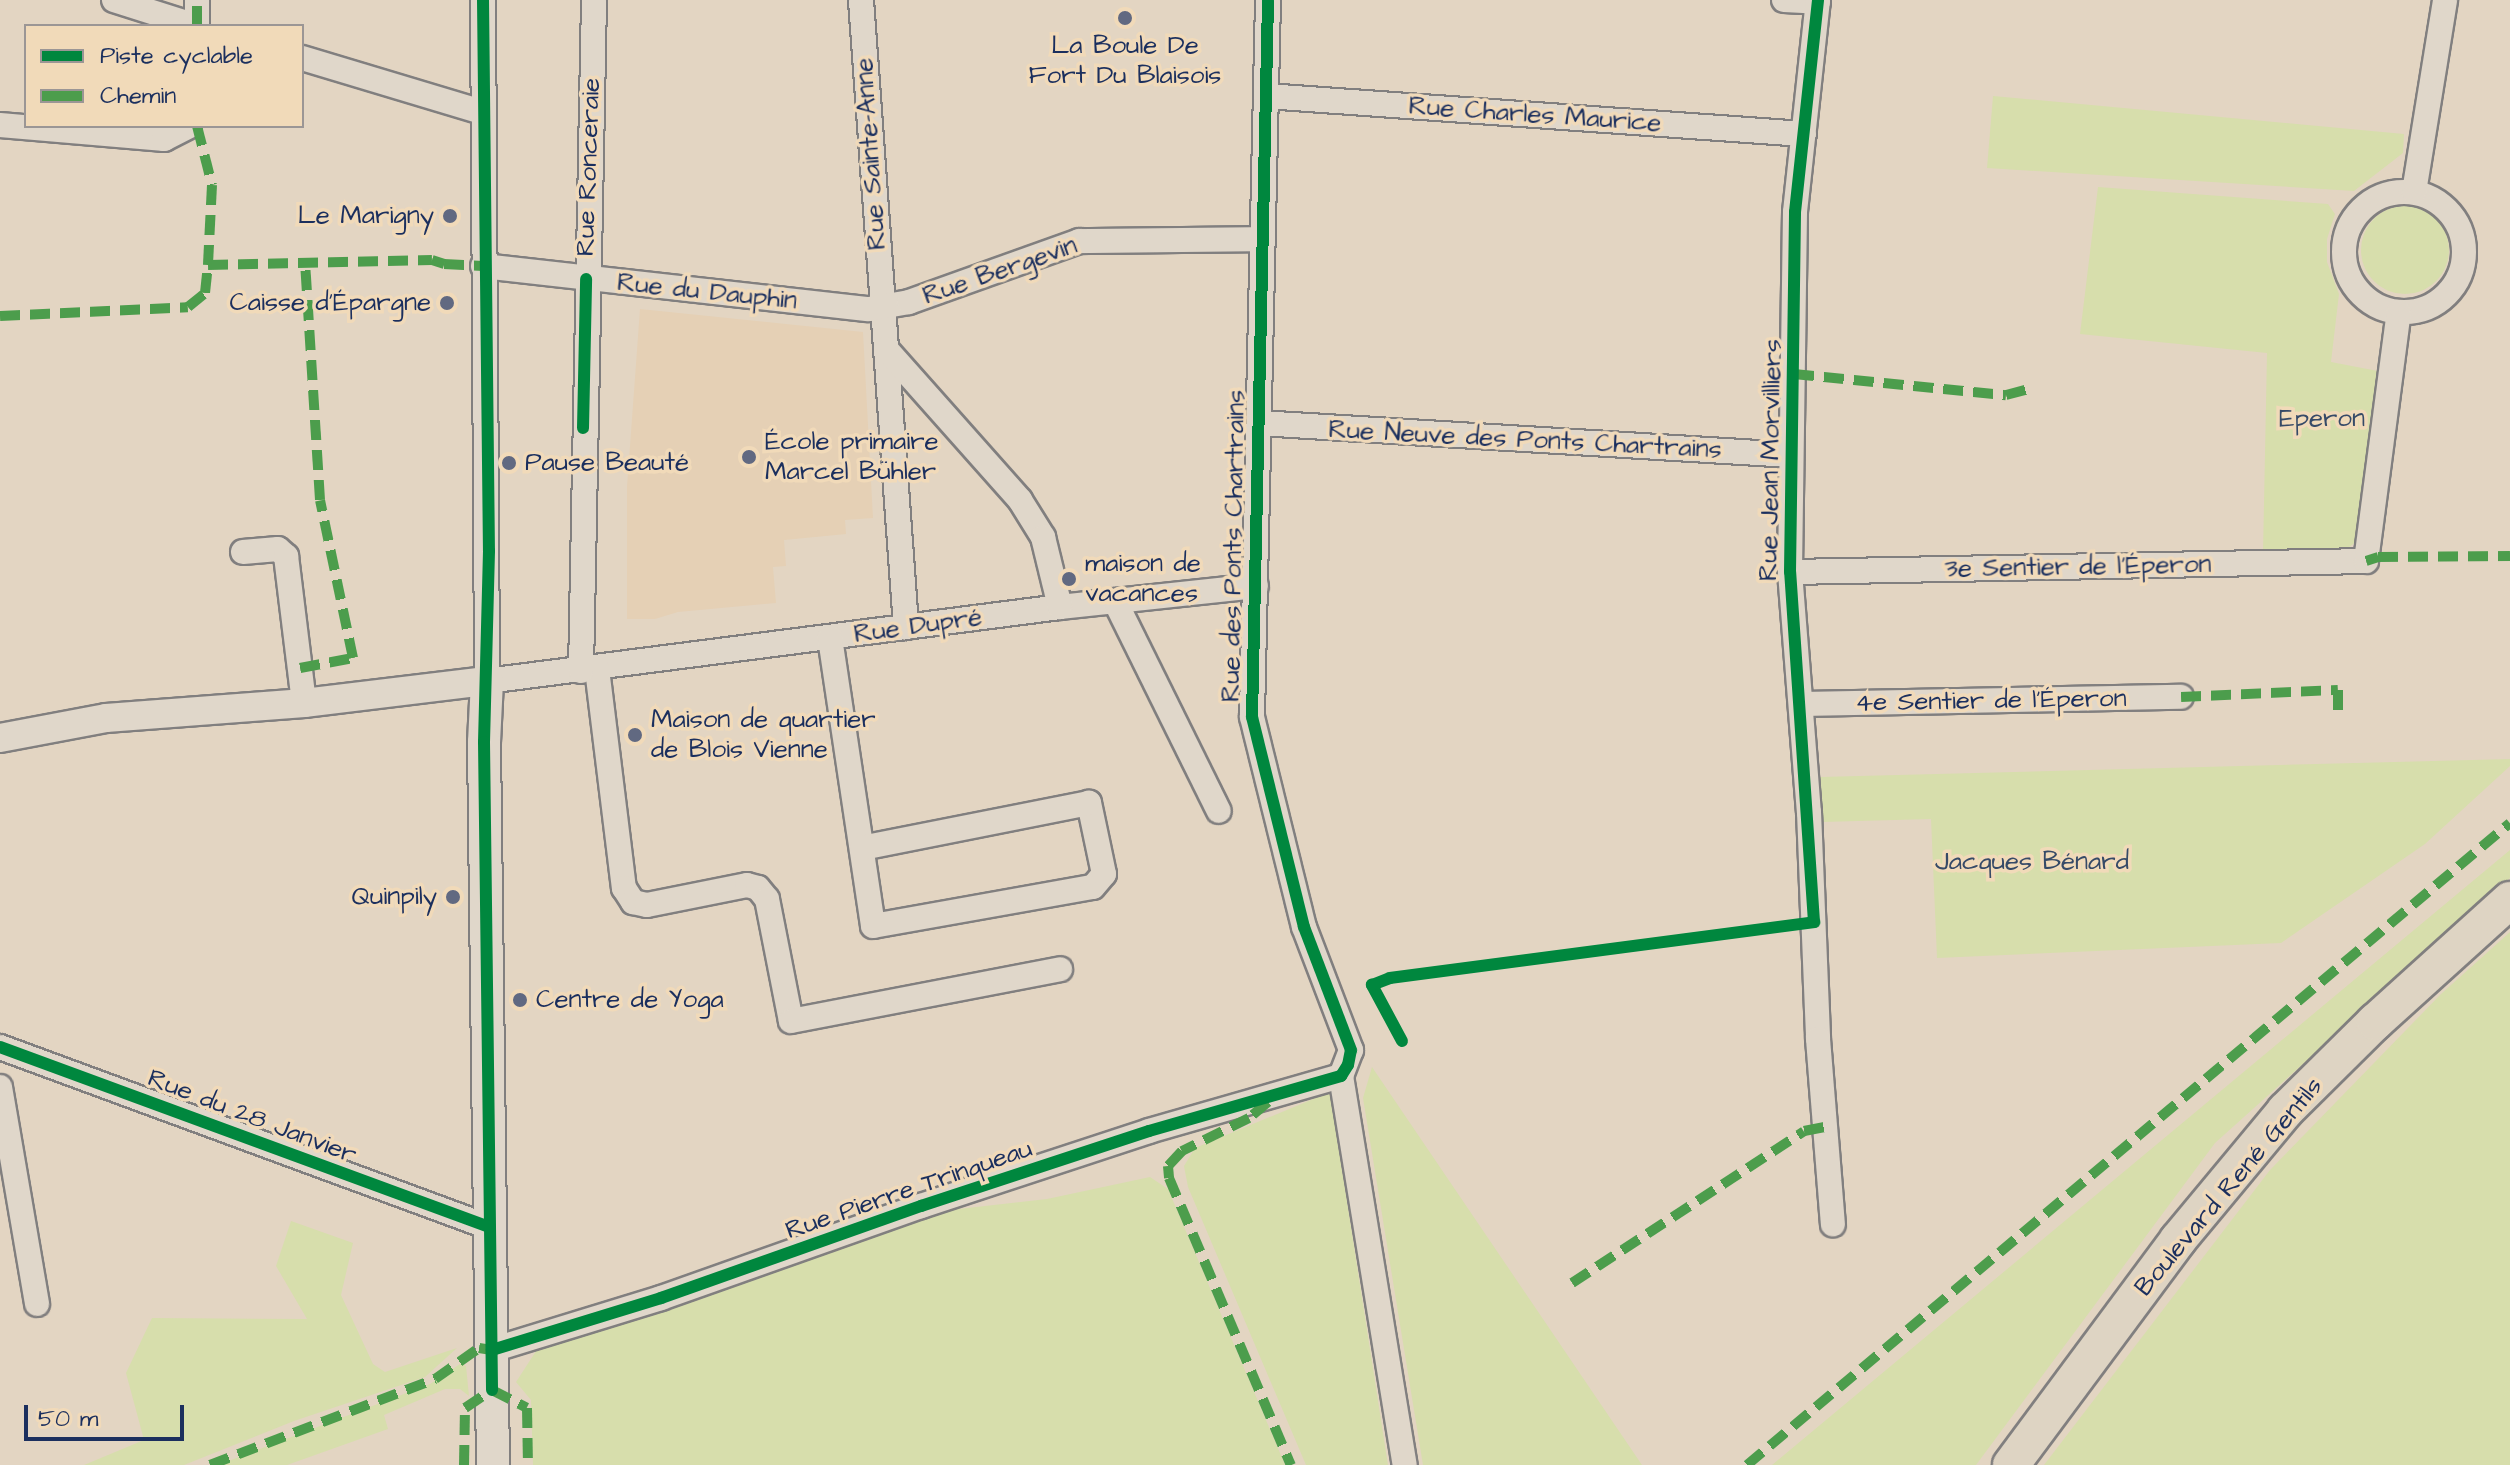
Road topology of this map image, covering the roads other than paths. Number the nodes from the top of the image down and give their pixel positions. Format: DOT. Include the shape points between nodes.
graph roads {
  1 [pos="114,0"];
  2 [pos="197,0"];
  3 [pos="483,0"];
  4 [pos="594,0"];
  5 [pos="861,0"];
  6 [pos="1268,0"];
  7 [pos="1784,0"];
  8 [pos="2445,0"];
  9 [pos="1818,1"];
  10 [pos="190,24"];
  11 [pos="196,24"];
  12 [pos="304,59"];
  13 [pos="1266,96"];
  14 [pos="482,112"];
  15 [pos="0,125"];
  16 [pos="24,127"];
  17 [pos="35,128"];
  18 [pos="185,128"];
  19 [pos="1804,134"];
  20 [pos="2414,192"];
  21 [pos="1262,239"];
  22 [pos="483,266"];
  23 [pos="586,279"];
  24 [pos="883,307"];
  25 [pos="2399,312"];
  26 [pos="886,349"];
  27 [pos="1259,423"];
  28 [pos="1791,455"];
  29 [pos="243,552"];
  30 [pos="1790,572"];
  31 [pos="1256,586"];
  32 [pos="1115,601"];
  33 [pos="1060,607"];
  34 [pos="906,627"];
  35 [pos="830,638"];
  36 [pos="589,670"];
  37 [pos="487,681"];
  38 [pos="2181,697"];
  39 [pos="304,703"];
  40 [pos="1801,704"];
  41 [pos="0,738"];
  42 [pos="1219,811"];
  43 [pos="862,848"];
  44 [pos="2510,900"];
  45 [pos="1060,969"];
  46 [pos="0,1047"];
  47 [pos="1341,1076"];
  48 [pos="0,1087"];
  49 [pos="1833,1224"];
  50 [pos="489,1227"];
  51 [pos="37,1304"];
  52 [pos="492,1350"];
  53 [pos="493,1465"];
  54 [pos="1405,1465"];
  55 [pos="2011,1465"];
  1 -- 10 [label="street"];
  2 -- 11 [label="street"];
  3 -- 14 [label="street"];
  4 -- 23 [label="street, Rue Ronceraie"];
  5 -- 24 [label="street, Rue Sainte-Anne"];
  6 -- 13 [label="street, Rue des Ponts Chartrains"];
  7 -- 9 [label="street"];
  8 -- 20 [label="street"];
  9 -- 19 [label="street, Rue Jean Morvilliers"];
  12 -- 14 [label="street"];
  13 -- 19 [label="street, Rue Charles Maurice"];
  13 -- 21 [label="street, Rue des Ponts Chartrains"];
  14 -- 22 [label="street"];
  15 -- 16 [label="street"];
  17 -- 18 [label="street" via="164,139"];
  19 -- 28 [label="street, Rue Jean Morvilliers" via="1795,212"];
  20 -- 25 [label="street" via="2450,212 2465,250 2453,288 2428,307"];
  20 -- 25 [label="street" via="2386,194 2362,207 2344,242 2350,281 2379,307"];
  21 -- 24 [label="street, Rue Bergevin" via="1079,241"];
  21 -- 27 [label="street, Rue des Ponts Chartrains"];
  22 -- 23 [label="street, Rue du Dauphin"];
  22 -- 37 [label="street"];
  23 -- 24 [label="street, Rue du Dauphin"];
  23 -- 36 [label="street, Rue Ronceraie"];
  24 -- 26 [label="street, Rue Sainte-Anne"];
  25 -- 30 [label="street, 3e Sentier de l'Éperon" via="2366,561"];
  26 -- 33 [label="street" via="1020,500 1043,537"];
  26 -- 34 [label="street, Rue Sainte-Anne"];
  27 -- 28 [label="street, Rue Neuve des Ponts Chartrains"];
  27 -- 31 [label="street, Rue des Ponts Chartrains"];
  28 -- 30 [label="street, Rue Jean Morvilliers"];
  29 -- 39 [label="street" via="278,549 286,556"];
  30 -- 40 [label="street, Rue Jean Morvilliers"];
  31 -- 32 [label="street, Rue Dupré"];
  31 -- 47 [label="street, Rue des Ponts Chartrains" via="1252,717 1304,927 1351,1050"];
  32 -- 33 [label="street, Rue Dupré"];
  32 -- 42 [label="street"];
  33 -- 34 [label="street, Rue Dupré"];
  34 -- 35 [label="street, Rue Dupré"];
  35 -- 36 [label="street, Rue Dupré"];
  35 -- 43 [label="street"];
  36 -- 37 [label="street, Rue Dupré"];
  36 -- 45 [label="street, Rue Ronceraie" via="624,888 633,902 647,905 747,885 758,888 767,899 791,1021"];
  37 -- 39 [label="street"];
  37 -- 50 [label="main road"];
  38 -- 40 [label="street, 4e Sentier de l'Éperon"];
  39 -- 41 [label="street" via="106,718"];
  40 -- 49 [label="street, Rue Jean Morvilliers"];
  43 -- 43 [label="street" via="873,926 1093,887 1104,874 1089,803"];
  44 -- 55 [label="main road, Boulevard René Gentils" via="2285,1111 2178,1240"];
  46 -- 50 [label="street, Rue du 28 Janvier"];
  47 -- 52 [label="street, Rue Pierre Trinqueau" via="1135,1136 661,1298"];
  47 -- 54 [label="street, Rue des Ponts Chartrains"];
  48 -- 51 [label="street"];
  50 -- 52 [label="main road"];
  52 -- 53 [label="main road"];
}
